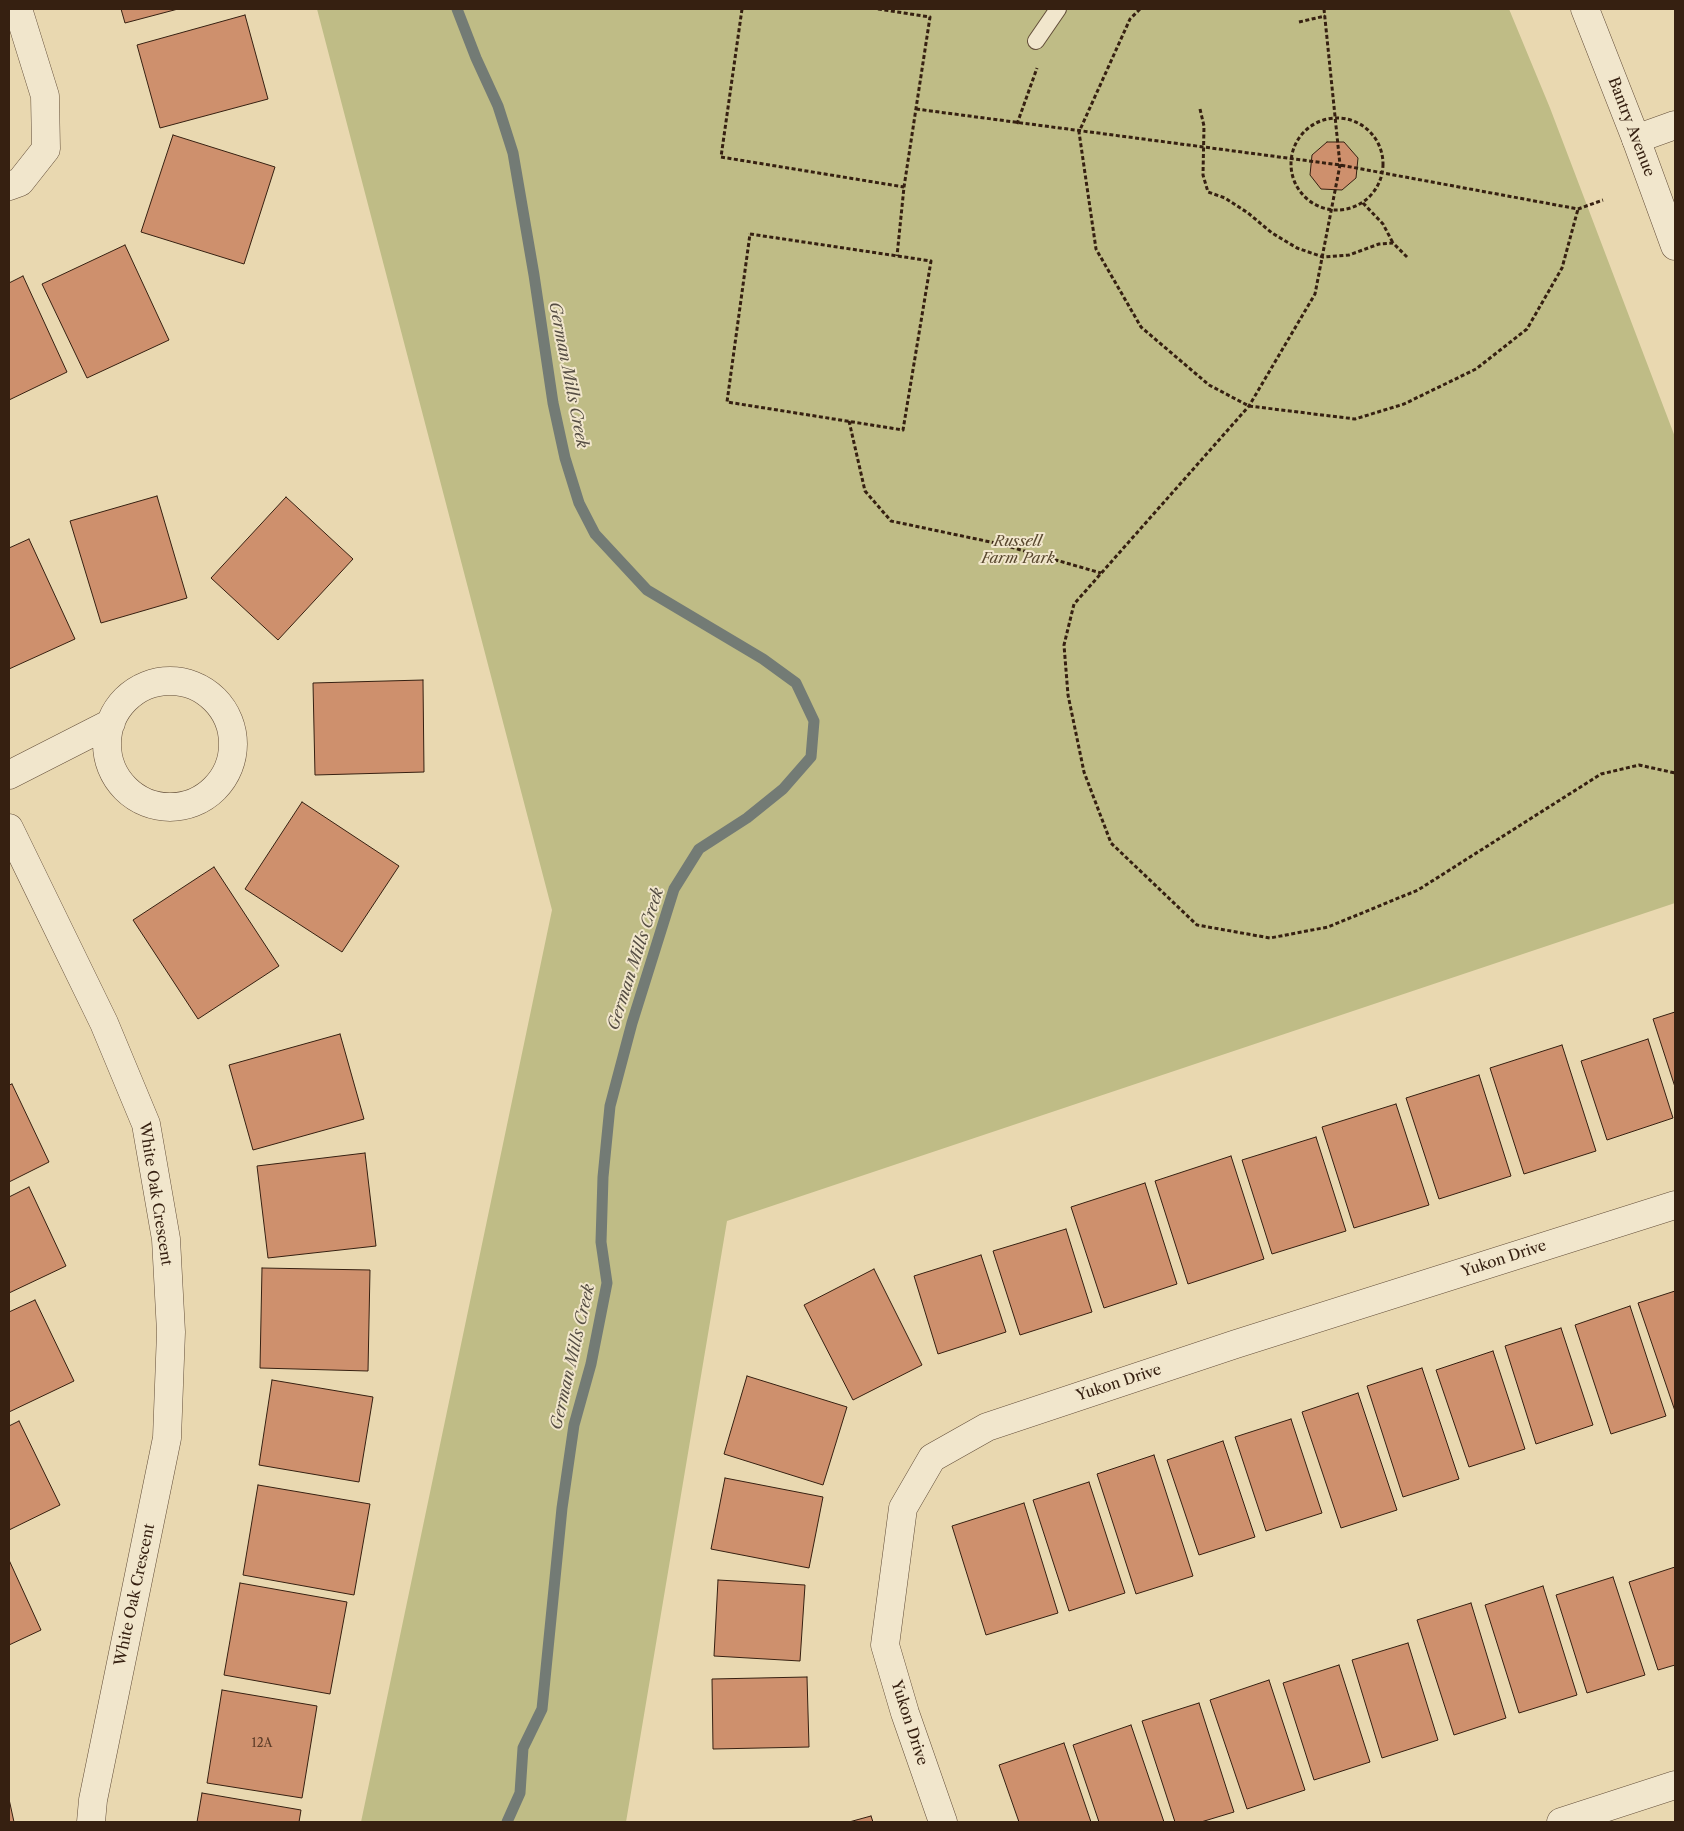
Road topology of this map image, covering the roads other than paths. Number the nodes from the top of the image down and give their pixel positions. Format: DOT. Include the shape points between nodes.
graph roads {
  1 [pos="18,9"];
  2 [pos="1058,9"];
  3 [pos="1585,9"];
  4 [pos="1036,41"];
  5 [pos="1675,125"];
  6 [pos="1636,139"];
  7 [pos="9,186"];
  8 [pos="1675,246"];
  9 [pos="111,723"];
  10 [pos="9,775"];
  11 [pos="9,828"];
  12 [pos="1675,1205"];
  13 [pos="1675,1785"];
  14 [pos="91,1822"];
  15 [pos="943,1822"];
  16 [pos="1561,1822"];
  1 -- 7 [label="street" via="45,96 46,149 20,182"];
  2 -- 4 [label="lane"];
  3 -- 6 [label="street, Bantry Avenue"];
  5 -- 6 [label="street"];
  6 -- 8 [label="street, Bantry Avenue"];
  9 -- 9 [label="street" via="126,698 143,686 163,680 184,681 203,689 220,703 230,721 234,742 231,763 222,782 207,796 180,806 146,803 128,791 115,775 107,753 107,734"];
  9 -- 10 [label="street"];
  11 -- 14 [label="street, White Oak Crescent" via="104,1023 146,1124 166,1239 171,1332 167,1438 92,1800"];
  12 -- 15 [label="street, Yukon Drive" via="996,1424 932,1458 903,1508 884,1645"];
  13 -- 16 [label="street"];
}
